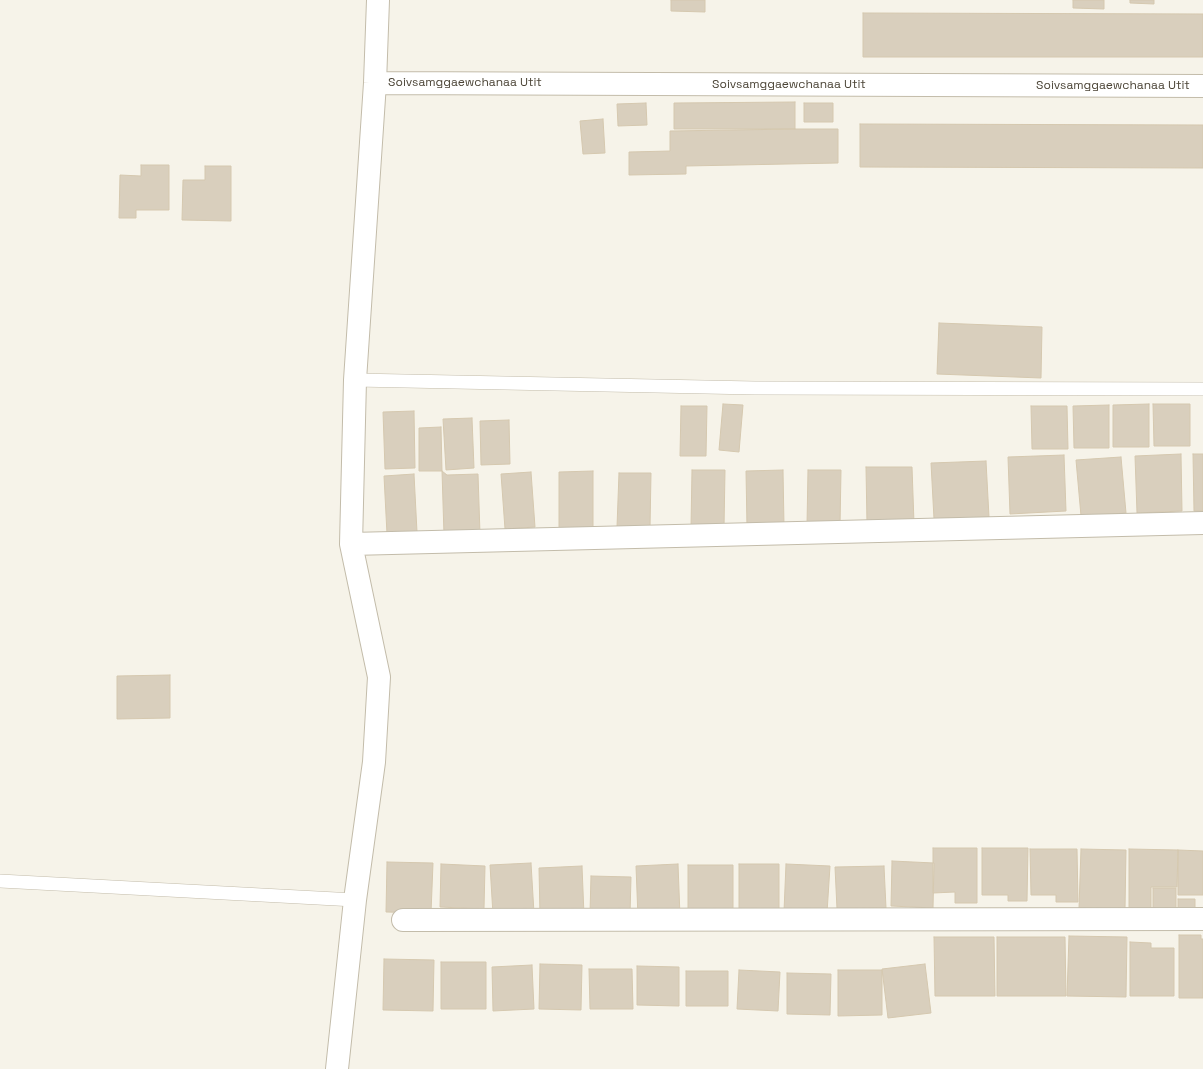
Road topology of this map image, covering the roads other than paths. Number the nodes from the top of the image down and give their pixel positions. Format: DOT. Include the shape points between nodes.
graph roads {
  1 [pos="378,0"];
  2 [pos="375,83"];
  3 [pos="1203,86"];
  4 [pos="356,380"];
  5 [pos="1203,389"];
  6 [pos="1203,523"];
  7 [pos="352,544"];
  8 [pos="0,881"];
  9 [pos="355,900"];
  10 [pos="403,920"];
  11 [pos="1203,920"];
  12 [pos="337,1069"];
  1 -- 2 [label="street"];
  2 -- 3 [label="street, Soivsamggaewchanaa Utit"];
  2 -- 4 [label="street"];
  4 -- 5 [label="lane" via="763,388"];
  4 -- 7 [label="street"];
  6 -- 7 [label="street"];
  7 -- 9 [label="street" via="379,677 374,762"];
  8 -- 9 [label="lane"];
  9 -- 12 [label="street"];
  10 -- 11 [label="street"];
}
